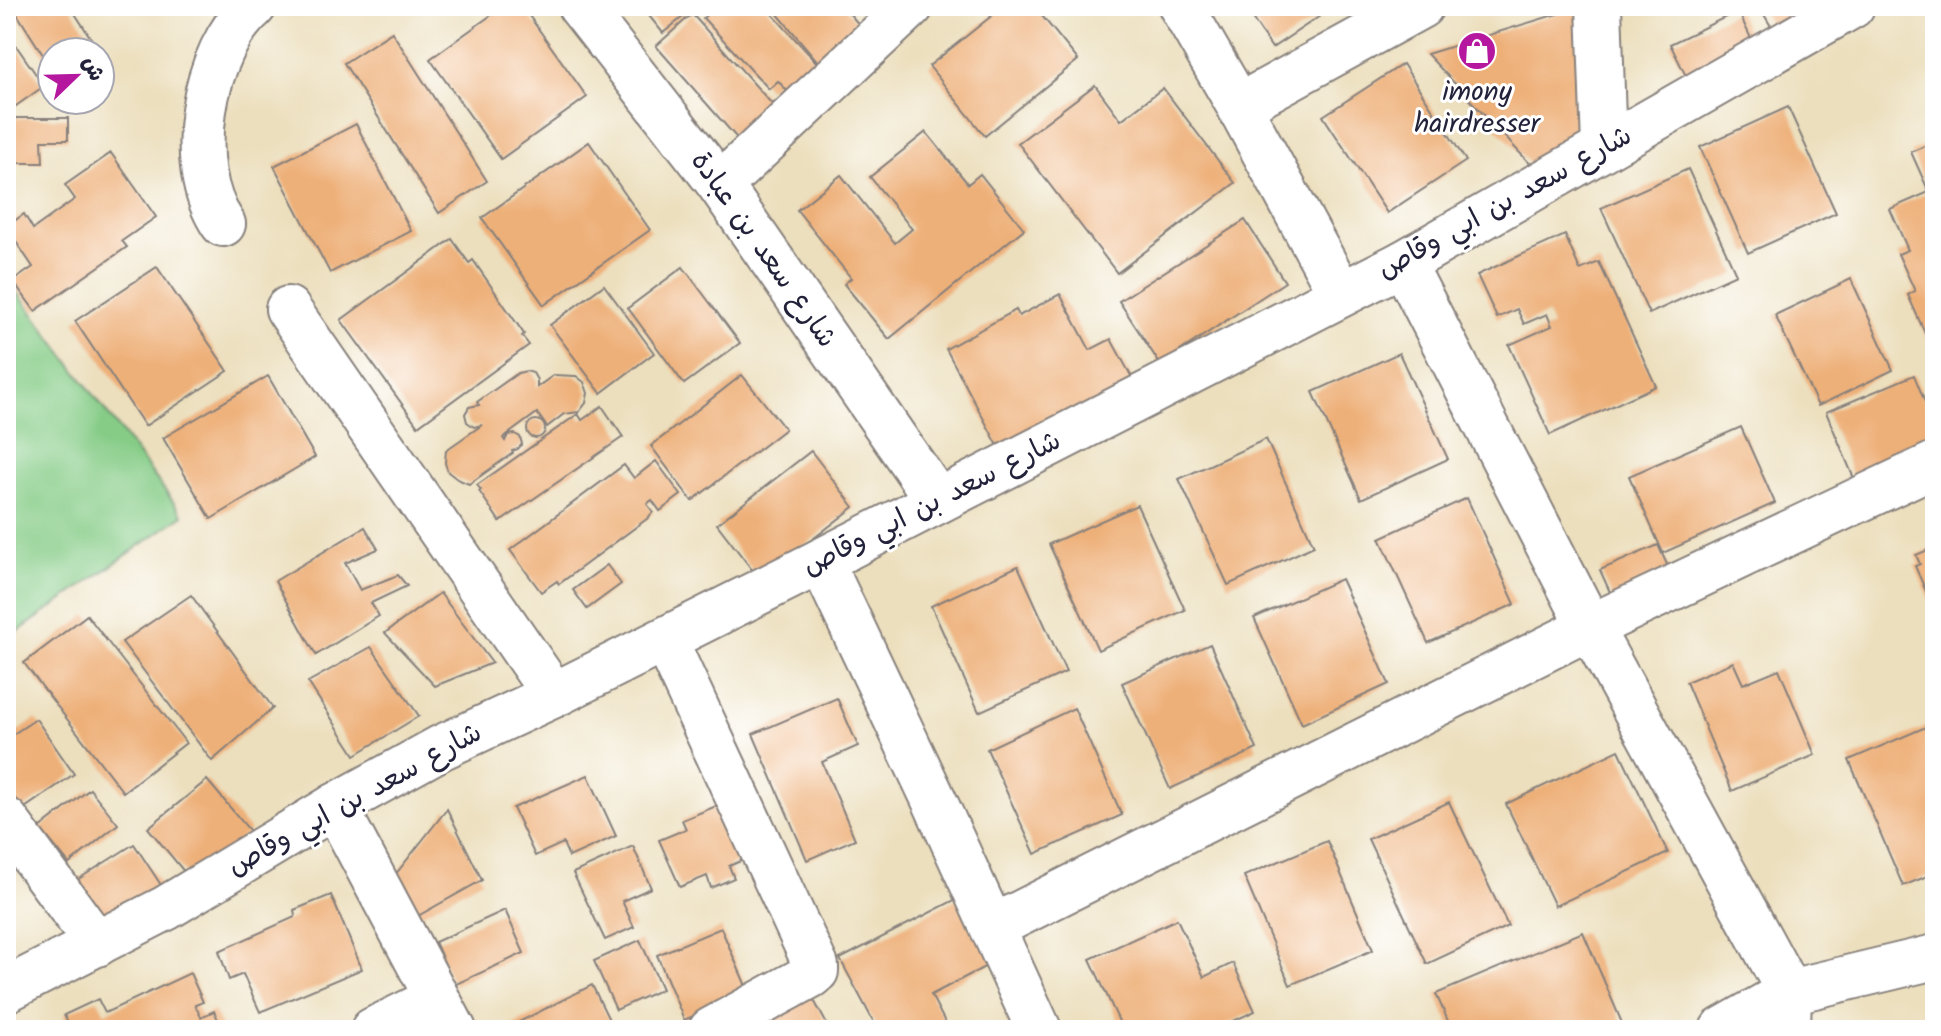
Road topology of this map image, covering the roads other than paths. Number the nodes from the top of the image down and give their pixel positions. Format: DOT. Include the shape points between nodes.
graph roads {
  1 [pos="254,6"];
  2 [pos="580,6"];
  3 [pos="911,6"];
  4 [pos="1181,6"];
  5 [pos="1421,6"];
  6 [pos="1599,6"];
  7 [pos="1852,6"];
  8 [pos="1239,106"];
  9 [pos="1604,147"];
  10 [pos="720,185"];
  11 [pos="223,224"];
  12 [pos="1403,263"];
  13 [pos="1341,294"];
  14 [pos="288,309"];
  15 [pos="1935,464"];
  16 [pos="938,501"];
  17 [pos="821,561"];
  18 [pos="1590,627"];
  19 [pos="665,640"];
  20 [pos="554,695"];
  21 [pos="335,806"];
  22 [pos="6,820"];
  23 [pos="993,927"];
  24 [pos="97,944"];
  25 [pos="1935,957"];
  26 [pos="6,990"];
  27 [pos="1789,1011"];
  28 [pos="445,1014"];
  29 [pos="373,1030"];
  30 [pos="711,1030"];
  31 [pos="1039,1030"];
  32 [pos="1722,1030"];
  1 -- 11 [label="street" via="221,48 207,94 205,178"];
  2 -- 10 [label="street, شارع سعد بن عبادة"];
  3 -- 10 [label="street"];
  4 -- 8 [label="street"];
  5 -- 8 [label="street"];
  6 -- 9 [label="street"];
  7 -- 9 [label="street, شارع سعد بن ابي وقاص"];
  8 -- 13 [label="street"];
  9 -- 12 [label="street, شارع سعد بن ابي وقاص"];
  10 -- 16 [label="street, شارع سعد بن عبادة"];
  12 -- 13 [label="street, شارع سعد بن ابي وقاص"];
  12 -- 18 [label="street"];
  13 -- 16 [label="street, شارع سعد بن ابي وقاص"];
  14 -- 20 [label="street"];
  15 -- 18 [label="street"];
  16 -- 17 [label="street, شارع سعد بن ابي وقاص"];
  17 -- 19 [label="street, شارع سعد بن ابي وقاص"];
  17 -- 23 [label="street"];
  18 -- 23 [label="street"];
  18 -- 27 [label="street"];
  19 -- 20 [label="street, شارع سعد بن ابي وقاص"];
  19 -- 30 [label="street" via="816,971"];
  20 -- 21 [label="street, شارع سعد بن ابي وقاص" via="440,748"];
  21 -- 24 [label="street, شارع سعد بن ابي وقاص"];
  21 -- 28 [label="street"];
  22 -- 24 [label="street"];
  23 -- 31 [label="street"];
  24 -- 26 [label="street, شارع سعد بن ابي وقاص"];
  25 -- 27 [label="street"];
  27 -- 32 [label="street"];
  28 -- 29 [label="street"];
}
